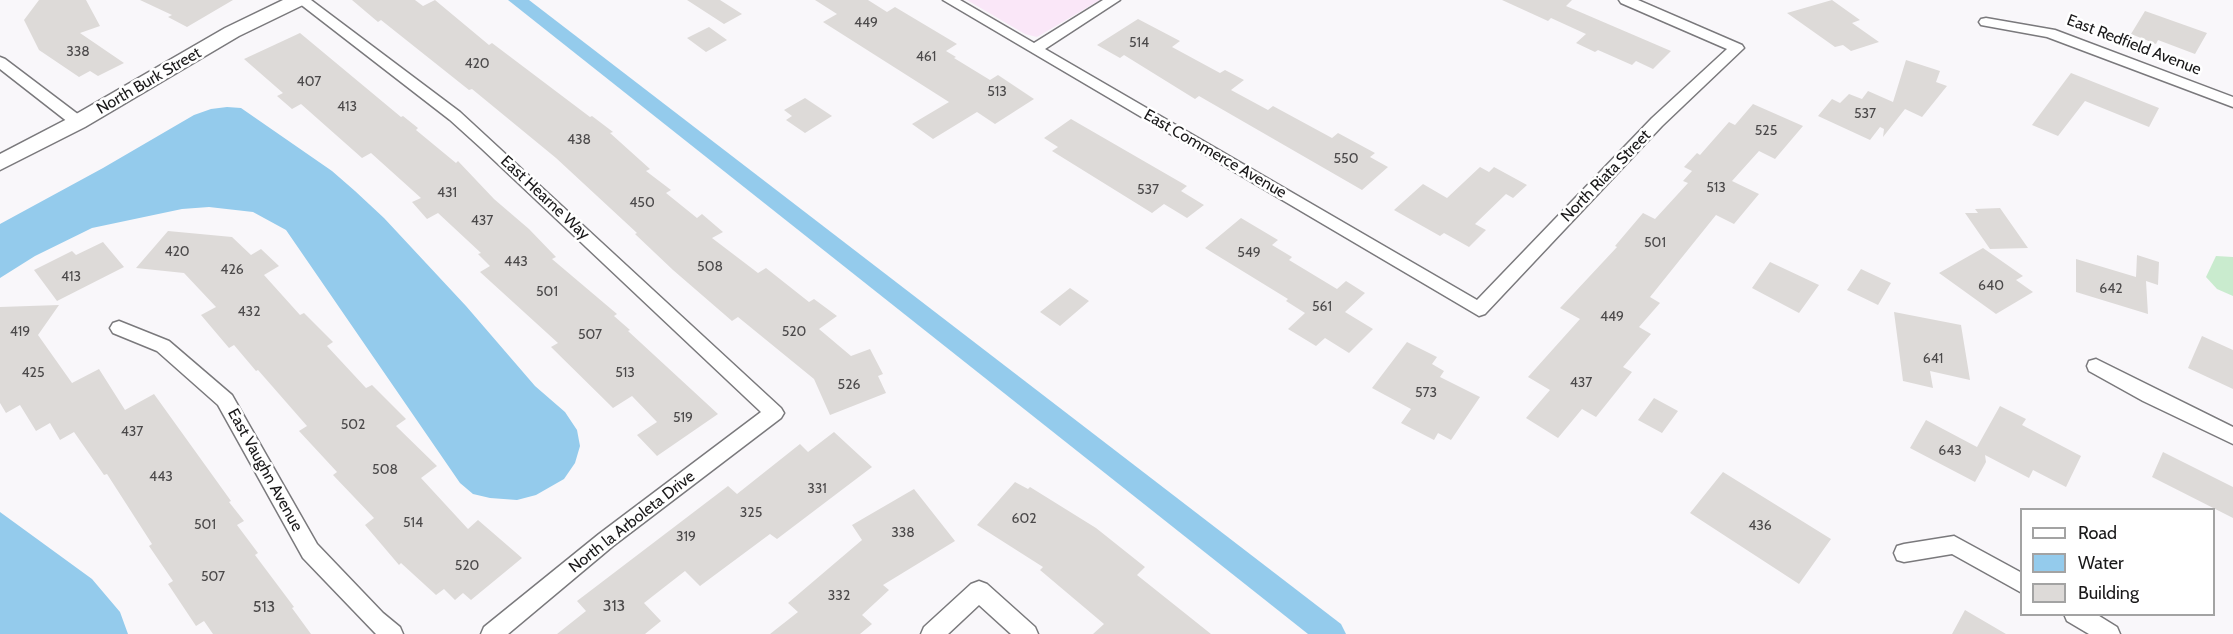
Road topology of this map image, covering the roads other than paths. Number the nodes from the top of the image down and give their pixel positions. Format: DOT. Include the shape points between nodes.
graph roads {
  1 [pos="300,0"];
  2 [pos="950,0"];
  3 [pos="1113,0"];
  4 [pos="1626,0"];
  5 [pos="1986,22"];
  6 [pos="1035,50"];
  7 [pos="0,62"];
  8 [pos="2233,102"];
  9 [pos="78,122"];
  10 [pos="0,163"];
  11 [pos="1479,309"];
  12 [pos="119,328"];
  13 [pos="2096,366"];
  14 [pos="774,413"];
  15 [pos="2233,436"];
  16 [pos="1904,553"];
  17 [pos="2020,583"];
  18 [pos="2077,616"];
  19 [pos="393,634"];
  20 [pos="492,634"];
  21 [pos="932,634"];
  22 [pos="1027,634"];
  23 [pos="2109,634"];
  1 -- 9 [label="street, North Burk Street" via="232,32"];
  1 -- 14 [label="street, East Hearne Way" via="487,144"];
  2 -- 6 [label="street, East Commerce Avenue"];
  3 -- 6 [label="street"];
  4 -- 11 [label="street, North Riata Street" via="1737,48 1657,122"];
  5 -- 8 [label="street, East Redfield Avenue" via="2050,33"];
  6 -- 11 [label="street, East Commerce Avenue"];
  7 -- 9 [label="street"];
  9 -- 10 [label="street, North Burk Street"];
  12 -- 19 [label="street, East Vaughn Avenue" via="163,346 225,400 310,551"];
  13 -- 15 [label="street"];
  14 -- 20 [label="street, North la Arboleta Drive" via="606,540"];
  16 -- 17 [label="street" via="1954,545"];
  18 -- 23 [label="street"];
  21 -- 22 [label="street" via="979,591"];
}
